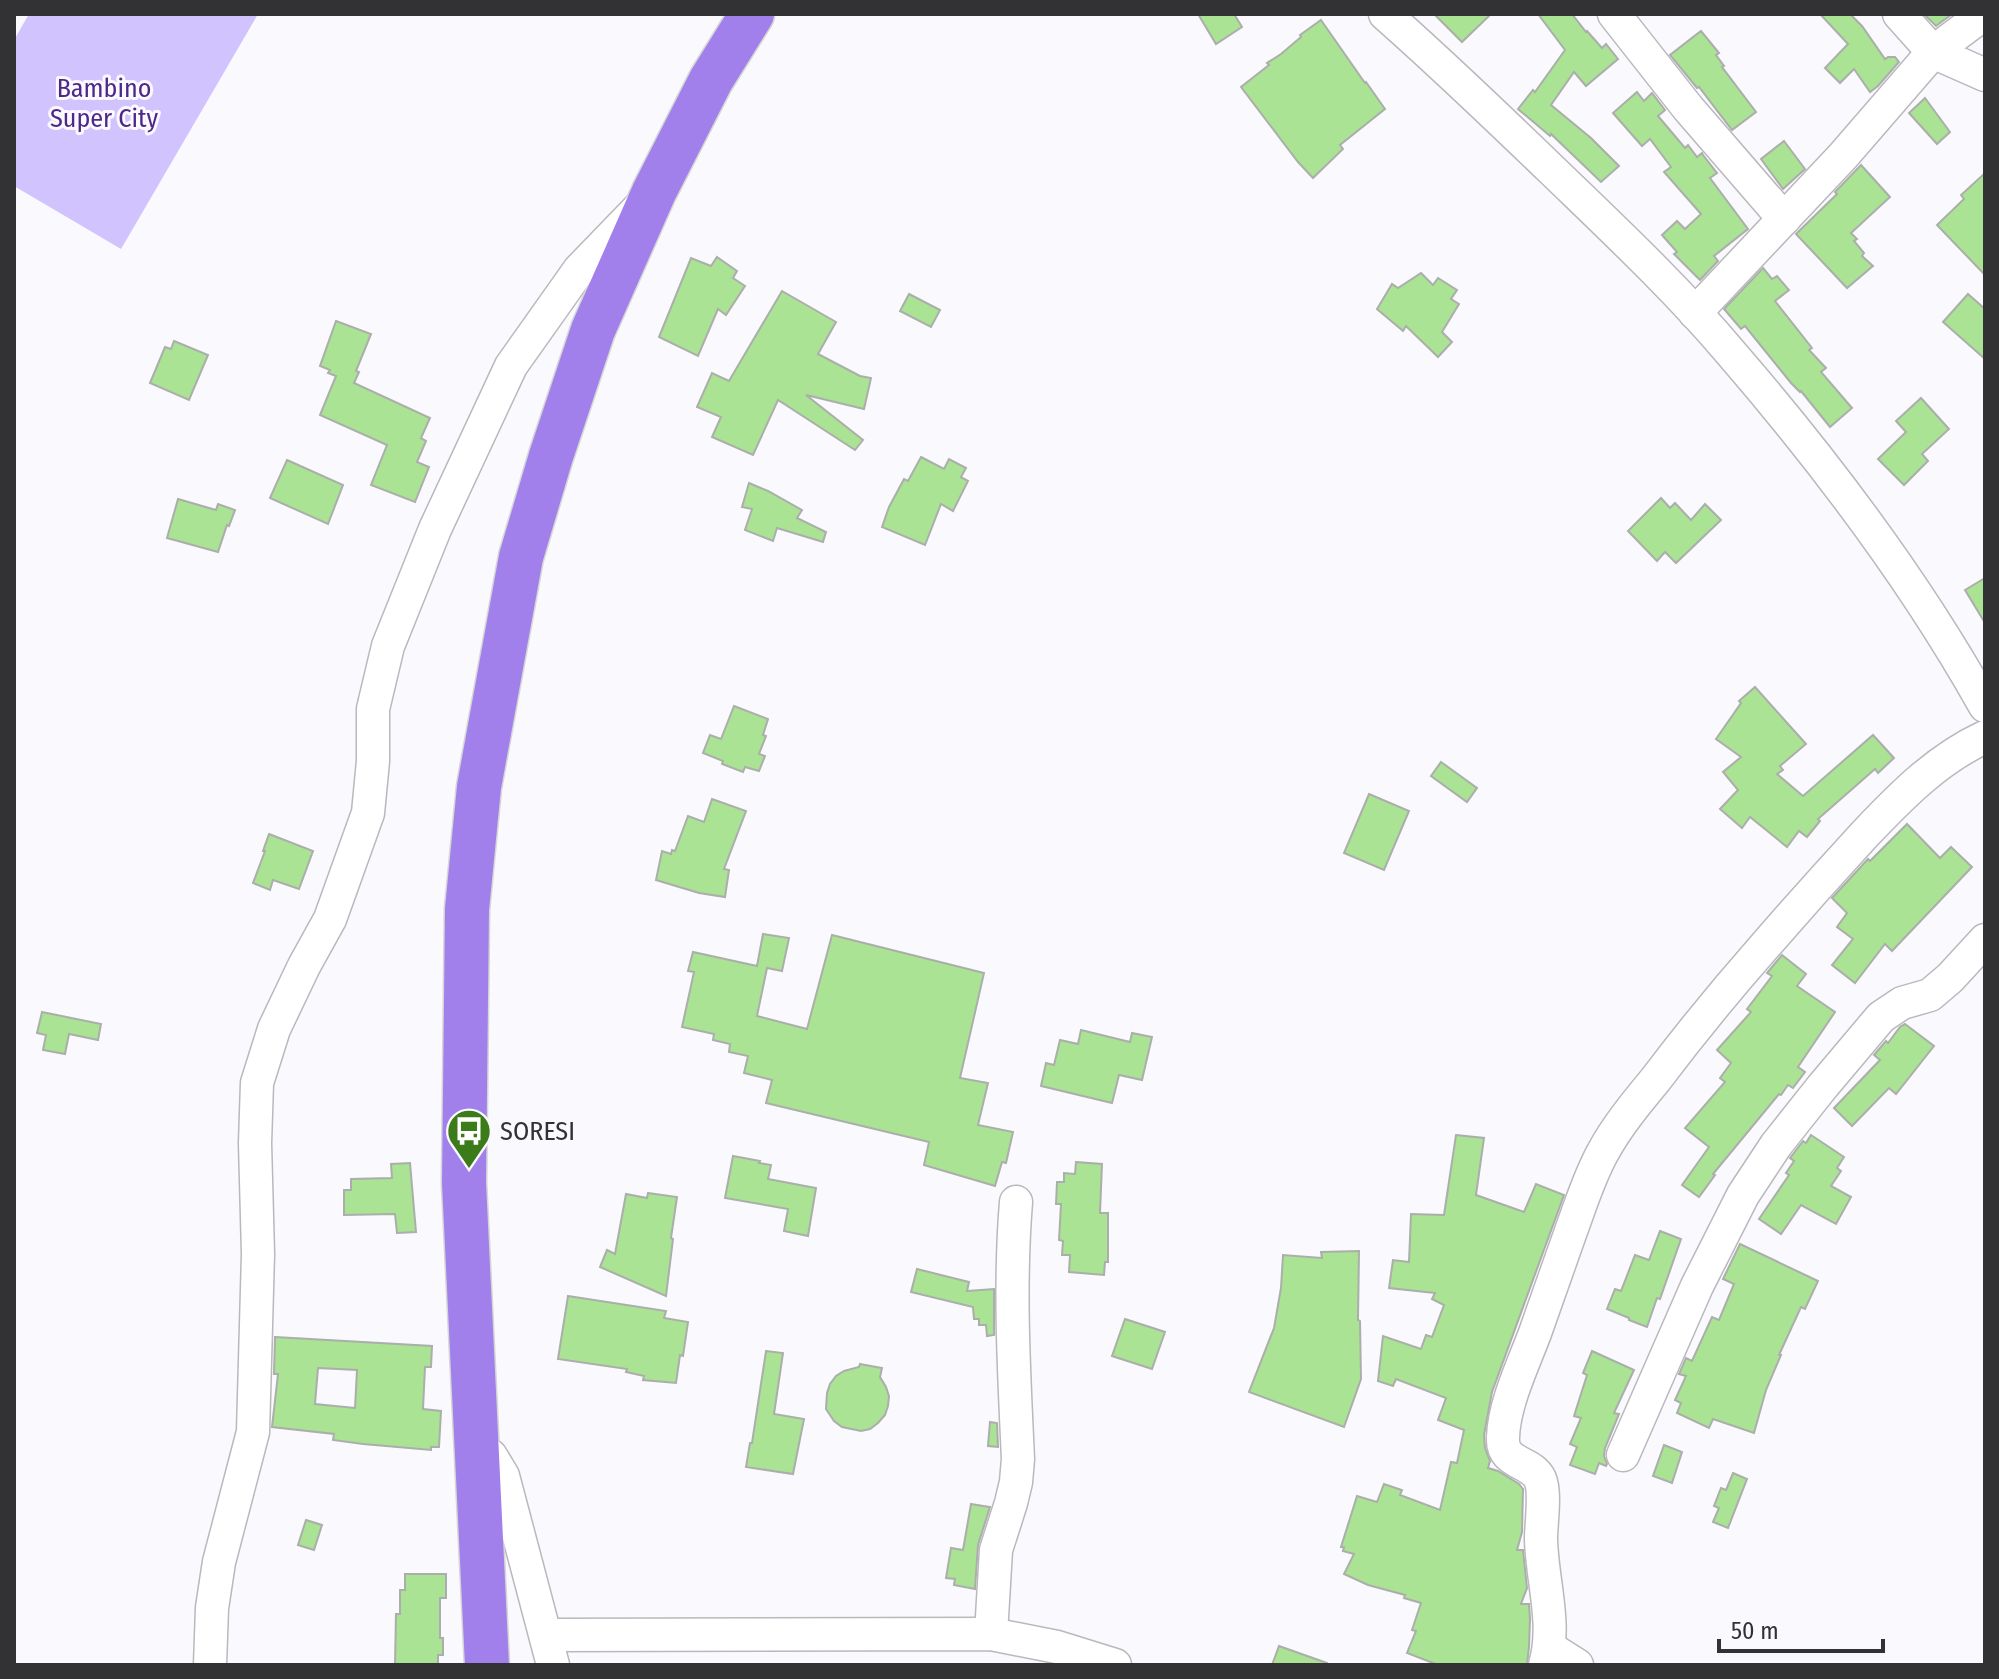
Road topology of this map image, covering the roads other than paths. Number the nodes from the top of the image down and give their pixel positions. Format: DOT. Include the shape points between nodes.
graph roads {
  1 [pos="752,14"];
  2 [pos="1385,14"];
  3 [pos="1614,14"];
  4 [pos="1899,14"];
  5 [pos="1984,14"];
  6 [pos="1933,52"];
  7 [pos="1985,75"];
  8 [pos="654,192"];
  9 [pos="1784,219"];
  10 [pos="1695,313"];
  11 [pos="1985,706"];
  12 [pos="1985,737"];
  13 [pos="1985,940"];
  14 [pos="1016,1202"];
  15 [pos="476,1443"];
  16 [pos="1623,1455"];
  17 [pos="991,1634"];
  18 [pos="550,1650"];
  19 [pos="1557,1659"];
  20 [pos="210,1665"];
  21 [pos="487,1665"];
  22 [pos="1115,1665"];
  1 -- 8 [label="highway" via="711,80"];
  2 -- 10 [label="street" via="1476,95"];
  3 -- 9 [label="street"];
  4 -- 6 [label="street"];
  5 -- 6 [label="street"];
  6 -- 7 [label="street"];
  6 -- 9 [label="street"];
  8 -- 15 [label="highway" via="593,330 525,542 479,787 467,909 464,1183"];
  8 -- 20 [label="street" via="579,270 511,366 435,529 388,646 373,709 368,813 330,919 274,1029 257,1083 253,1432 219,1562"];
  9 -- 10 [label="street"];
  10 -- 11 [label="street" via="1867,521"];
  12 -- 19 [label="street" via="1926,774 1820,882 1679,1048 1603,1152 1509,1404 1503,1433 1503,1448 1510,1457 1542,1483 1541,1543"];
  13 -- 16 [label="street" via="1930,995 1902,1003 1881,1017 1776,1145 1743,1195 1697,1286"];
  14 -- 17 [label="street" via="1012,1294 1018,1459 996,1550"];
  15 -- 18 [label="street" via="503,1476"];
  15 -- 21 [label="highway"];
  17 -- 18 [label="street"];
  17 -- 22 [label="street"];
}
